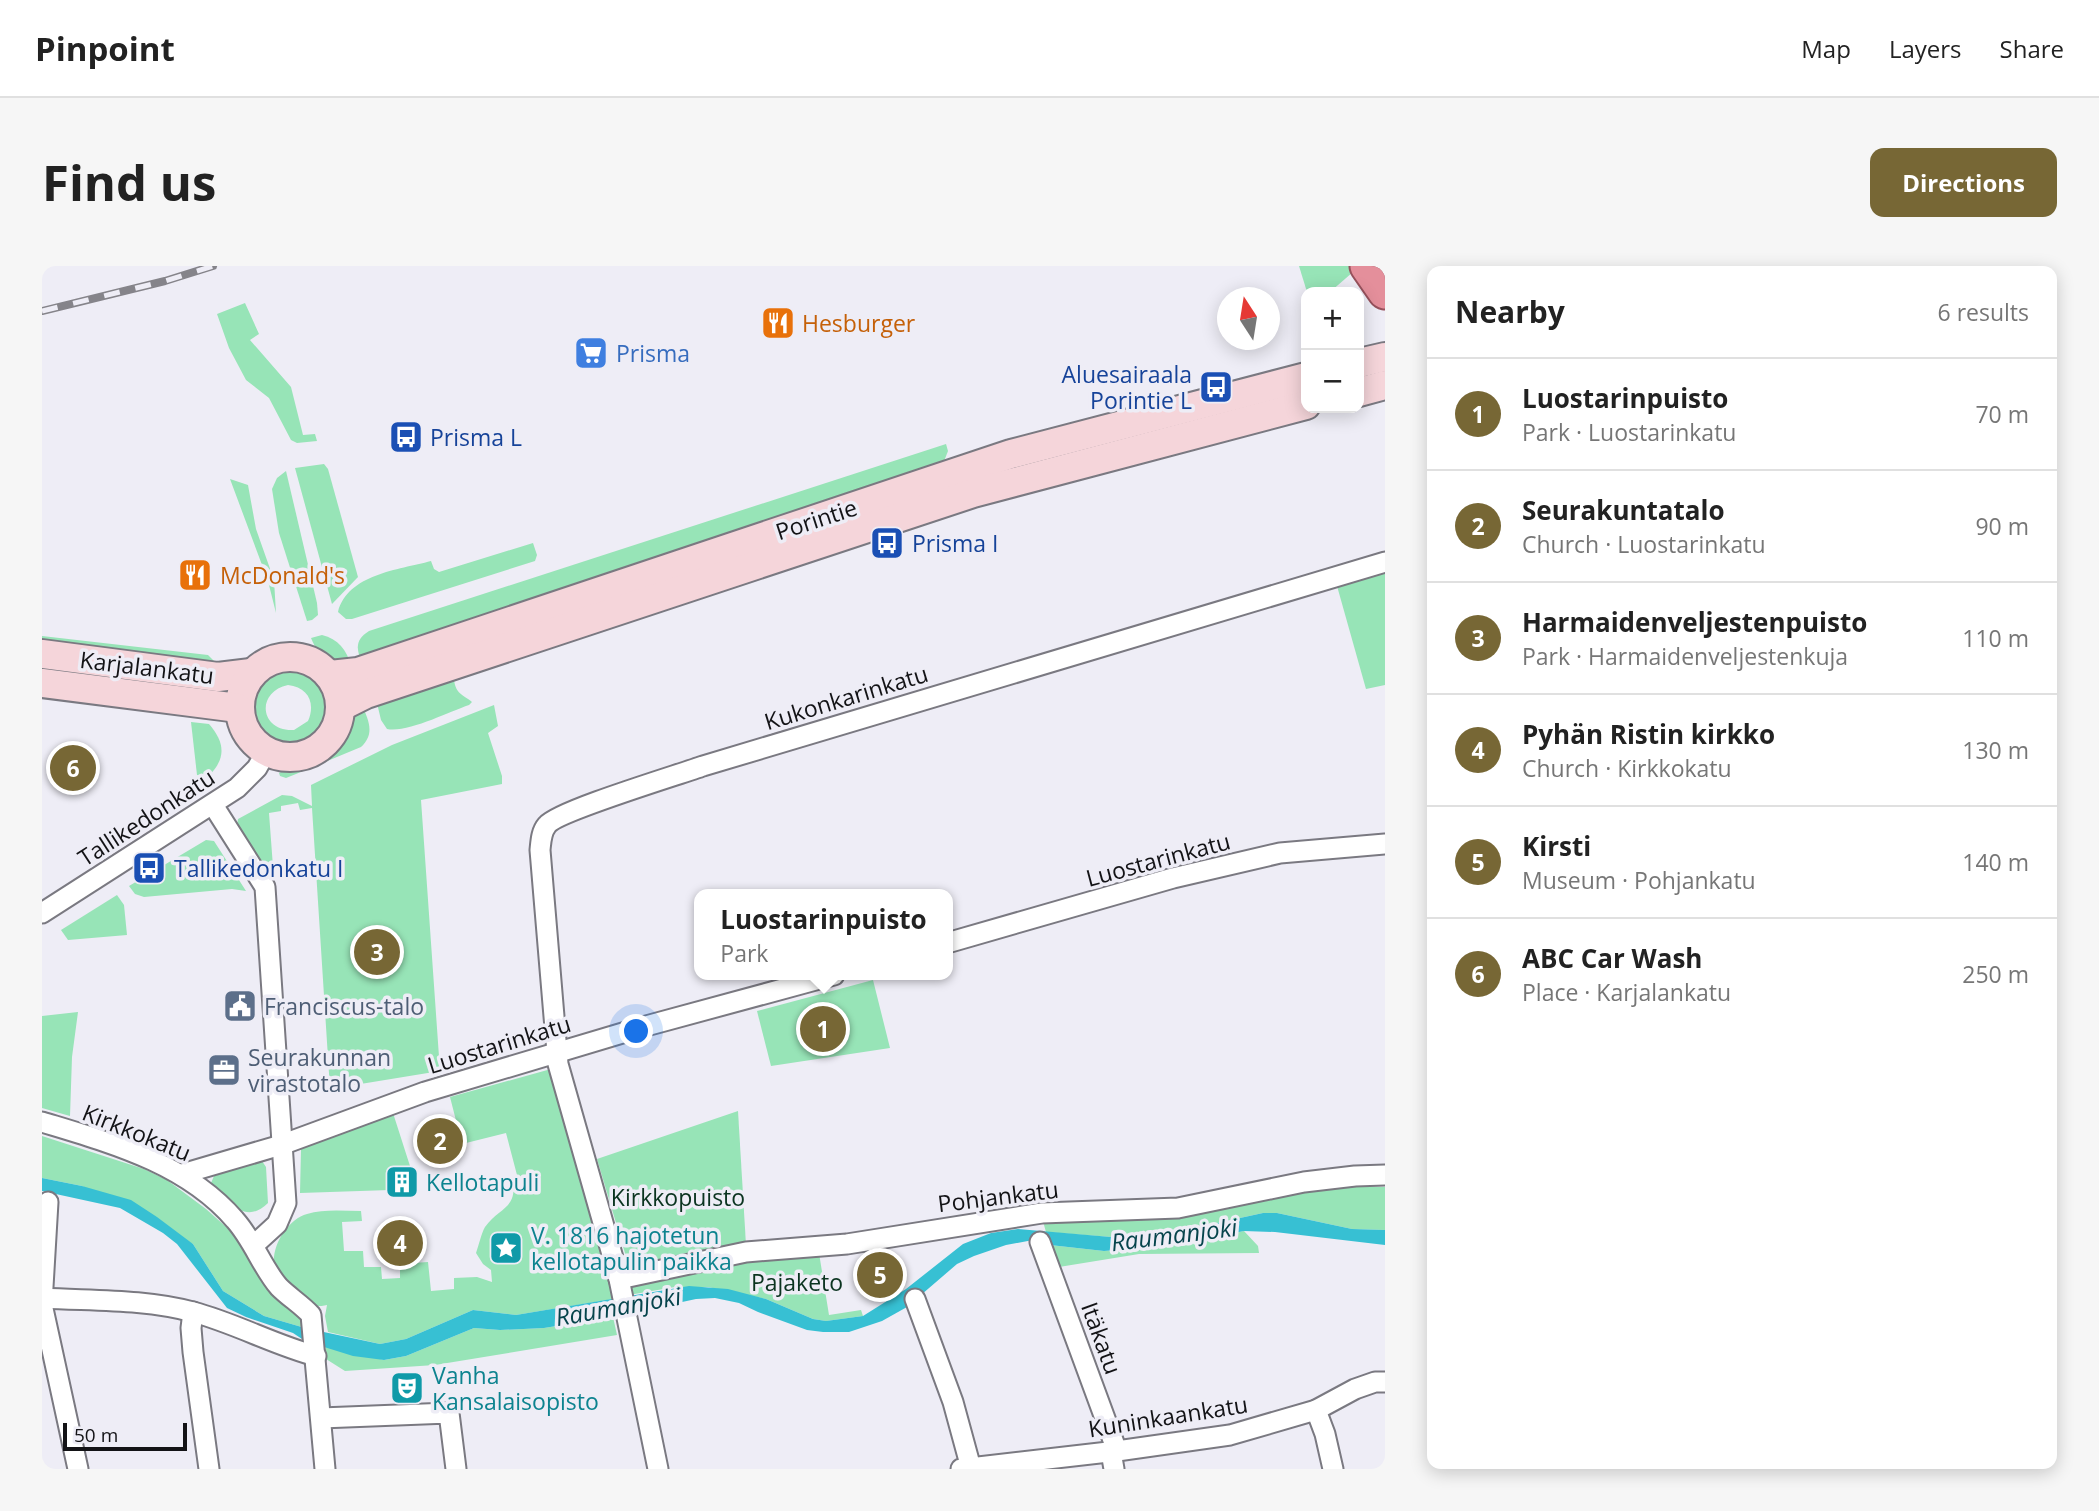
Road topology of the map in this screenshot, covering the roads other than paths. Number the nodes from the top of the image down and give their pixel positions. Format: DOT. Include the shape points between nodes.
graph roads {
  1 [pos="1367,266"];
  2 [pos="1385,292"];
  3 [pos="1385,356"];
  4 [pos="1364,362"];
  5 [pos="1301,378"];
  6 [pos="1385,385"];
  7 [pos="1364,391"];
  8 [pos="1301,406"];
  9 [pos="1385,562"];
  10 [pos="42,654"];
  11 [pos="251,673"];
  12 [pos="330,675"];
  13 [pos="42,683"];
  14 [pos="340,707"];
  15 [pos="238,708"];
  16 [pos="266,752"];
  17 [pos="213,805"];
  18 [pos="1385,844"];
  19 [pos="42,914"];
  20 [pos="953,941"];
  21 [pos="816,980"];
  22 [pos="556,1053"];
  23 [pos="42,1122"];
  24 [pos="281,1145"];
  25 [pos="182,1174"];
  26 [pos="1385,1175"];
  27 [pos="48,1202"];
  28 [pos="1040,1242"];
  29 [pos="254,1245"];
  30 [pos="621,1287"];
  31 [pos="43,1298"];
  32 [pos="915,1299"];
  33 [pos="42,1304"];
  34 [pos="193,1312"];
  35 [pos="315,1353"];
  36 [pos="1380,1382"];
  37 [pos="1316,1410"];
  38 [pos="321,1418"];
  39 [pos="1114,1457"];
  40 [pos="966,1468"];
  41 [pos="78,1469"];
  42 [pos="209,1469"];
  43 [pos="325,1469"];
  44 [pos="456,1469"];
  45 [pos="658,1469"];
  46 [pos="1333,1469"];
  1 -- 2 [label="highway"];
  3 -- 4 [label="main road"];
  5 -- 12 [label="main road, Porintie" via="1011,454 358,672"];
  6 -- 7 [label="main road"];
  8 -- 14 [label="main road, Porintie" via="973,493 366,694"];
  9 -- 22 [label="street, Kukonkarinkatu" via="718,762 548,822 540,850"];
  10 -- 11 [label="main road, Karjalankatu" via="218,677"];
  11 -- 12 [label="main road" via="291,656 308,660"];
  11 -- 15 [label="main road"];
  12 -- 14 [label="main road" via="339,691"];
  13 -- 15 [label="main road, Karjalankatu"];
  14 -- 16 [label="main road" via="337,724 314,751 290,757"];
  15 -- 16 [label="main road" via="244,727"];
  16 -- 17 [label="street, Tallikedonkatu" via="257,768"];
  17 -- 19 [label="street, Tallikedonkatu"];
  17 -- 24 [label="street" via="265,887"];
  18 -- 20 [label="street, Luostarinkatu" via="1270,855"];
  21 -- 22 [label="street, Luostarinkatu"];
  22 -- 24 [label="street, Luostarinkatu" via="380,1107"];
  22 -- 30 [label="street"];
  23 -- 25 [label="street, Kirkkokatu"];
  24 -- 25 [label="street, Luostarinkatu"];
  24 -- 29 [label="street" via="286,1203 276,1224"];
  25 -- 29 [label="street, Kirkkokatu" via="215,1199"];
  26 -- 30 [label="street, Pohjankatu" via="1304,1182 1178,1209 1042,1213 847,1244 740,1253"];
  27 -- 31 [label="street"];
  28 -- 39 [label="street, Itäkatu"];
  29 -- 35 [label="street, Kirkkokatu" via="279,1286 312,1315"];
  30 -- 45 [label="street"];
  31 -- 33 [label="street"];
  31 -- 34 [label="street" via="159,1304"];
  32 -- 40 [label="street" via="953,1402"];
  33 -- 41 [label="street"];
  34 -- 35 [label="street"];
  34 -- 42 [label="street" via="193,1352"];
  35 -- 38 [label="street"];
  36 -- 37 [label="street, Kuninkaankatu" via="1355,1389"];
  37 -- 39 [label="street, Kuninkaankatu" via="1230,1435"];
  37 -- 46 [label="street"];
  38 -- 43 [label="street"];
  38 -- 44 [label="street" via="449,1413"];
  39 -- 40 [label="street, Kuninkaankatu"];
}
